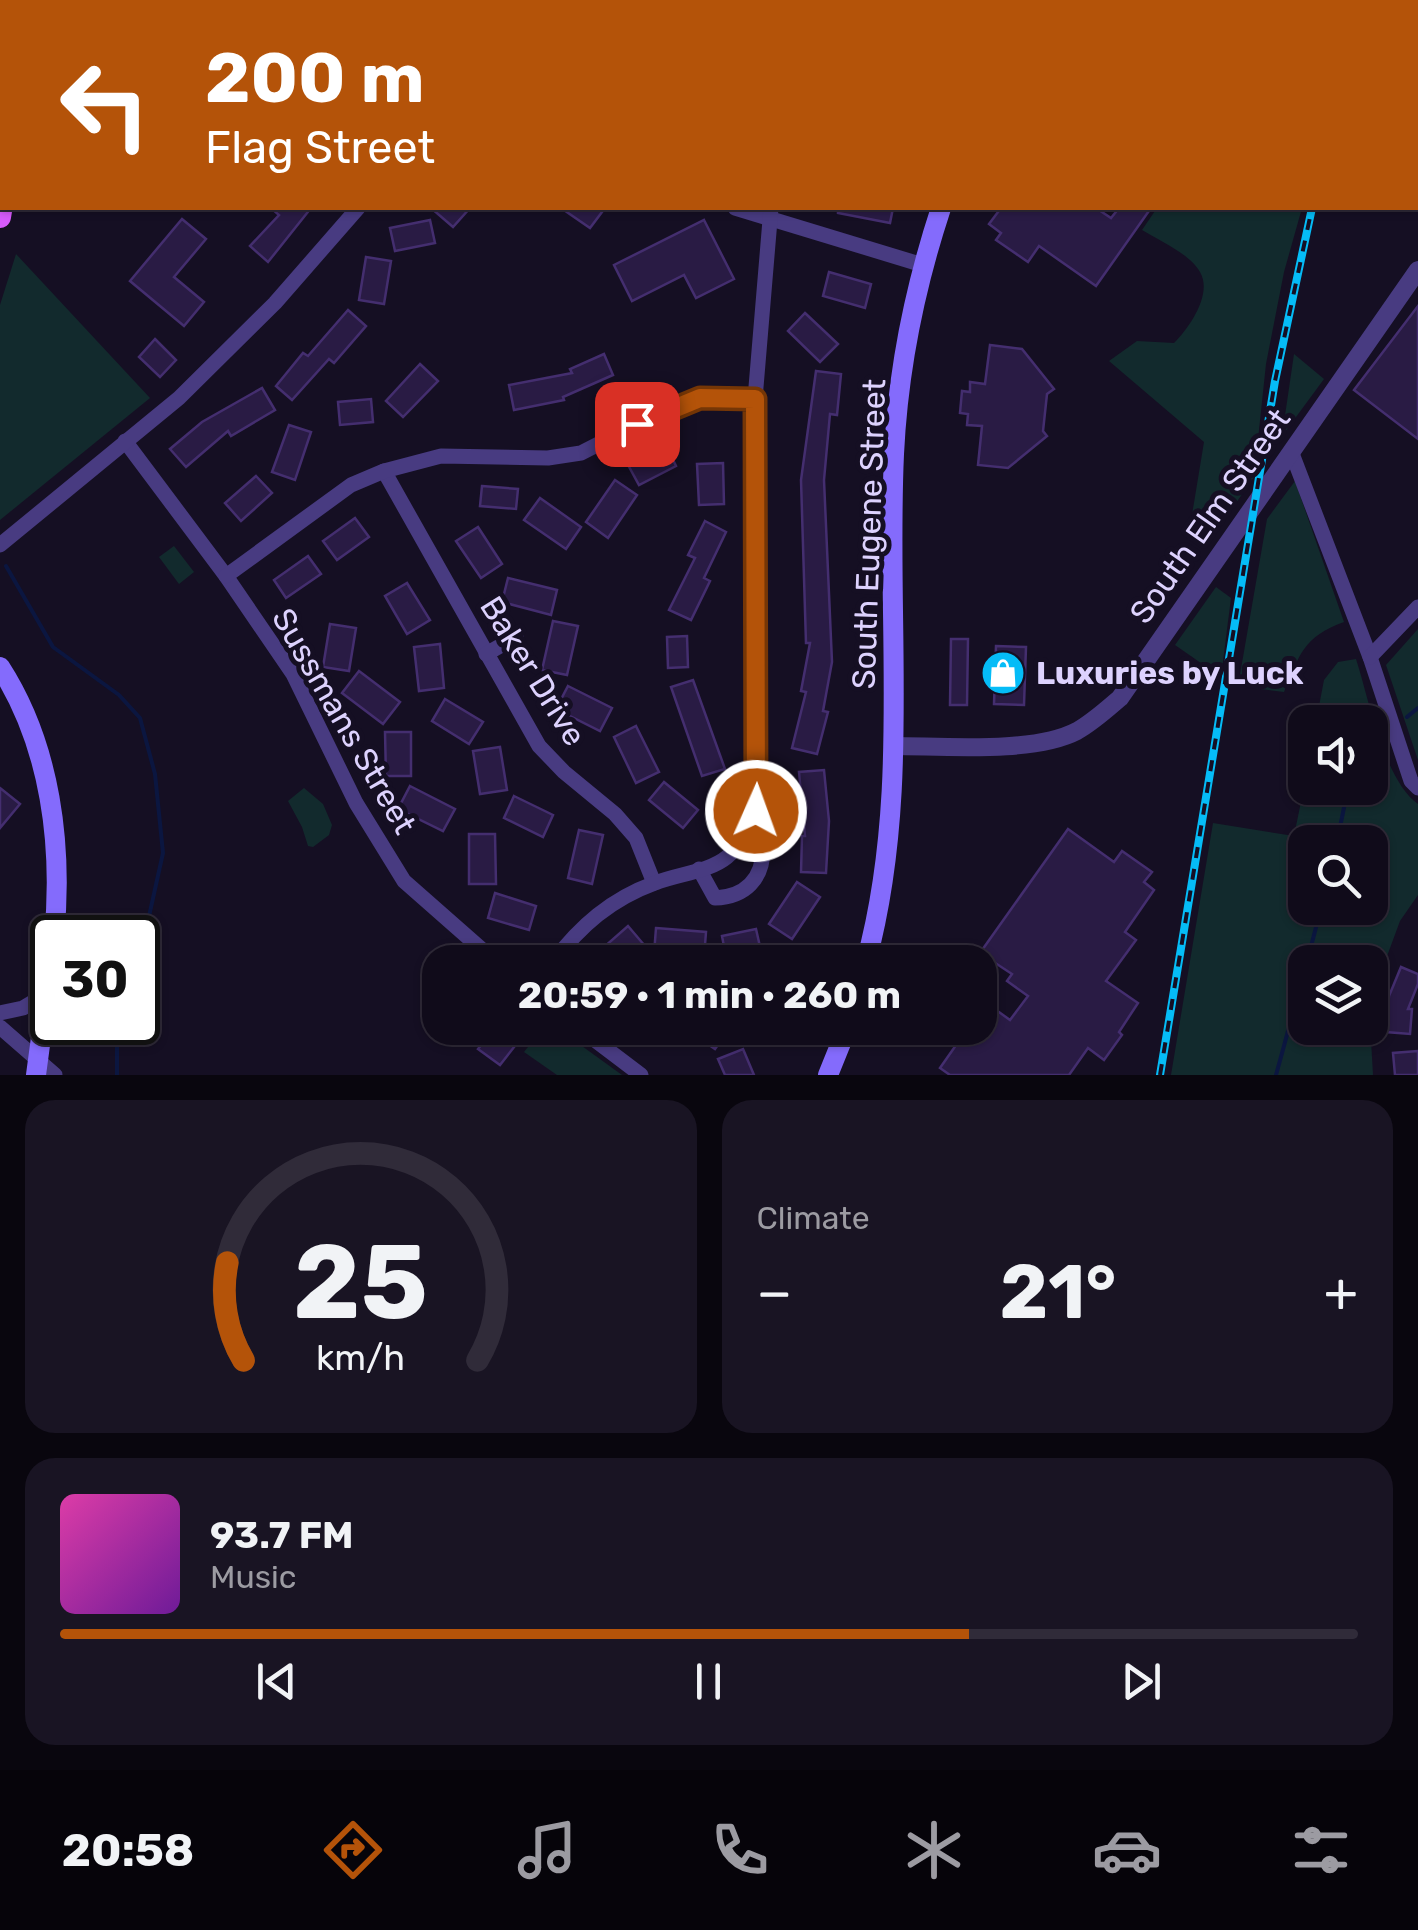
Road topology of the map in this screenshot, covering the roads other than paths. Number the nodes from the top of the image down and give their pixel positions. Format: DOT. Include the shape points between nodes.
graph roads {
  1 [pos="355,210"];
  2 [pos="940,210"];
  3 [pos="771,212"];
  4 [pos="923,265"];
  5 [pos="1418,270"];
  6 [pos="755,399"];
  7 [pos="126,441"];
  8 [pos="1292,452"];
  9 [pos="384,472"];
  10 [pos="0,545"];
  11 [pos="226,576"];
  12 [pos="1418,607"];
  13 [pos="516,637"];
  14 [pos="486,654"];
  15 [pos="1370,657"];
  16 [pos="0,667"];
  17 [pos="893,746"];
  18 [pos="1418,788"];
  19 [pos="744,834"];
  20 [pos="699,870"];
  21 [pos="654,883"];
  22 [pos="55,915"];
  23 [pos="477,945"];
  24 [pos="566,945"];
  25 [pos="869,945"];
  26 [pos="30,1004"];
  27 [pos="0,1013"];
  28 [pos="0,1027"];
  29 [pos="601,1045"];
  30 [pos="840,1045"];
  31 [pos="36,1067"];
  32 [pos="55,1075"];
  33 [pos="641,1075"];
  34 [pos="828,1075"];
  1 -- 7 [label="street" via="275,303"];
  2 -- 4 [label="main road, South Eugene Street"];
  3 -- 4 [label="street"];
  3 -- 6 [label="street"];
  4 -- 17 [label="main road, South Eugene Street" via="894,450"];
  5 -- 8 [label="street, South Elm Street"];
  6 -- 9 [label="street" via="700,398 581,452 548,458 441,456"];
  6 -- 19 [label="street" via="758,774 756,811"];
  7 -- 10 [label="street"];
  7 -- 11 [label="street, Sussmans Street"];
  8 -- 15 [label="street"];
  8 -- 17 [label="street, South Elm Street" via="1120,698 1097,718 1048,742"];
  9 -- 11 [label="street" via="351,485"];
  9 -- 14 [label="street, Baker Drive"];
  11 -- 23 [label="street, Sussmans Street" via="293,674 356,803 404,881"];
  12 -- 15 [label="street"];
  13 -- 14 [label="street"];
  14 -- 21 [label="street, Baker Drive" via="539,746 636,838"];
  15 -- 18 [label="street"];
  16 -- 22 [label="main road" via="37,749 52,810"];
  17 -- 25 [label="main road, South Eugene Street" via="887,858"];
  19 -- 20 [label="street" via="726,858"];
  19 -- 20 [label="street" via="762,849 754,883 715,898"];
  20 -- 21 [label="street"];
  21 -- 24 [label="street" via="600,912"];
  26 -- 27 [label="street"];
  28 -- 31 [label="street"];
  29 -- 33 [label="street"];
  30 -- 34 [label="main road"];
  31 -- 32 [label="street"];
}
